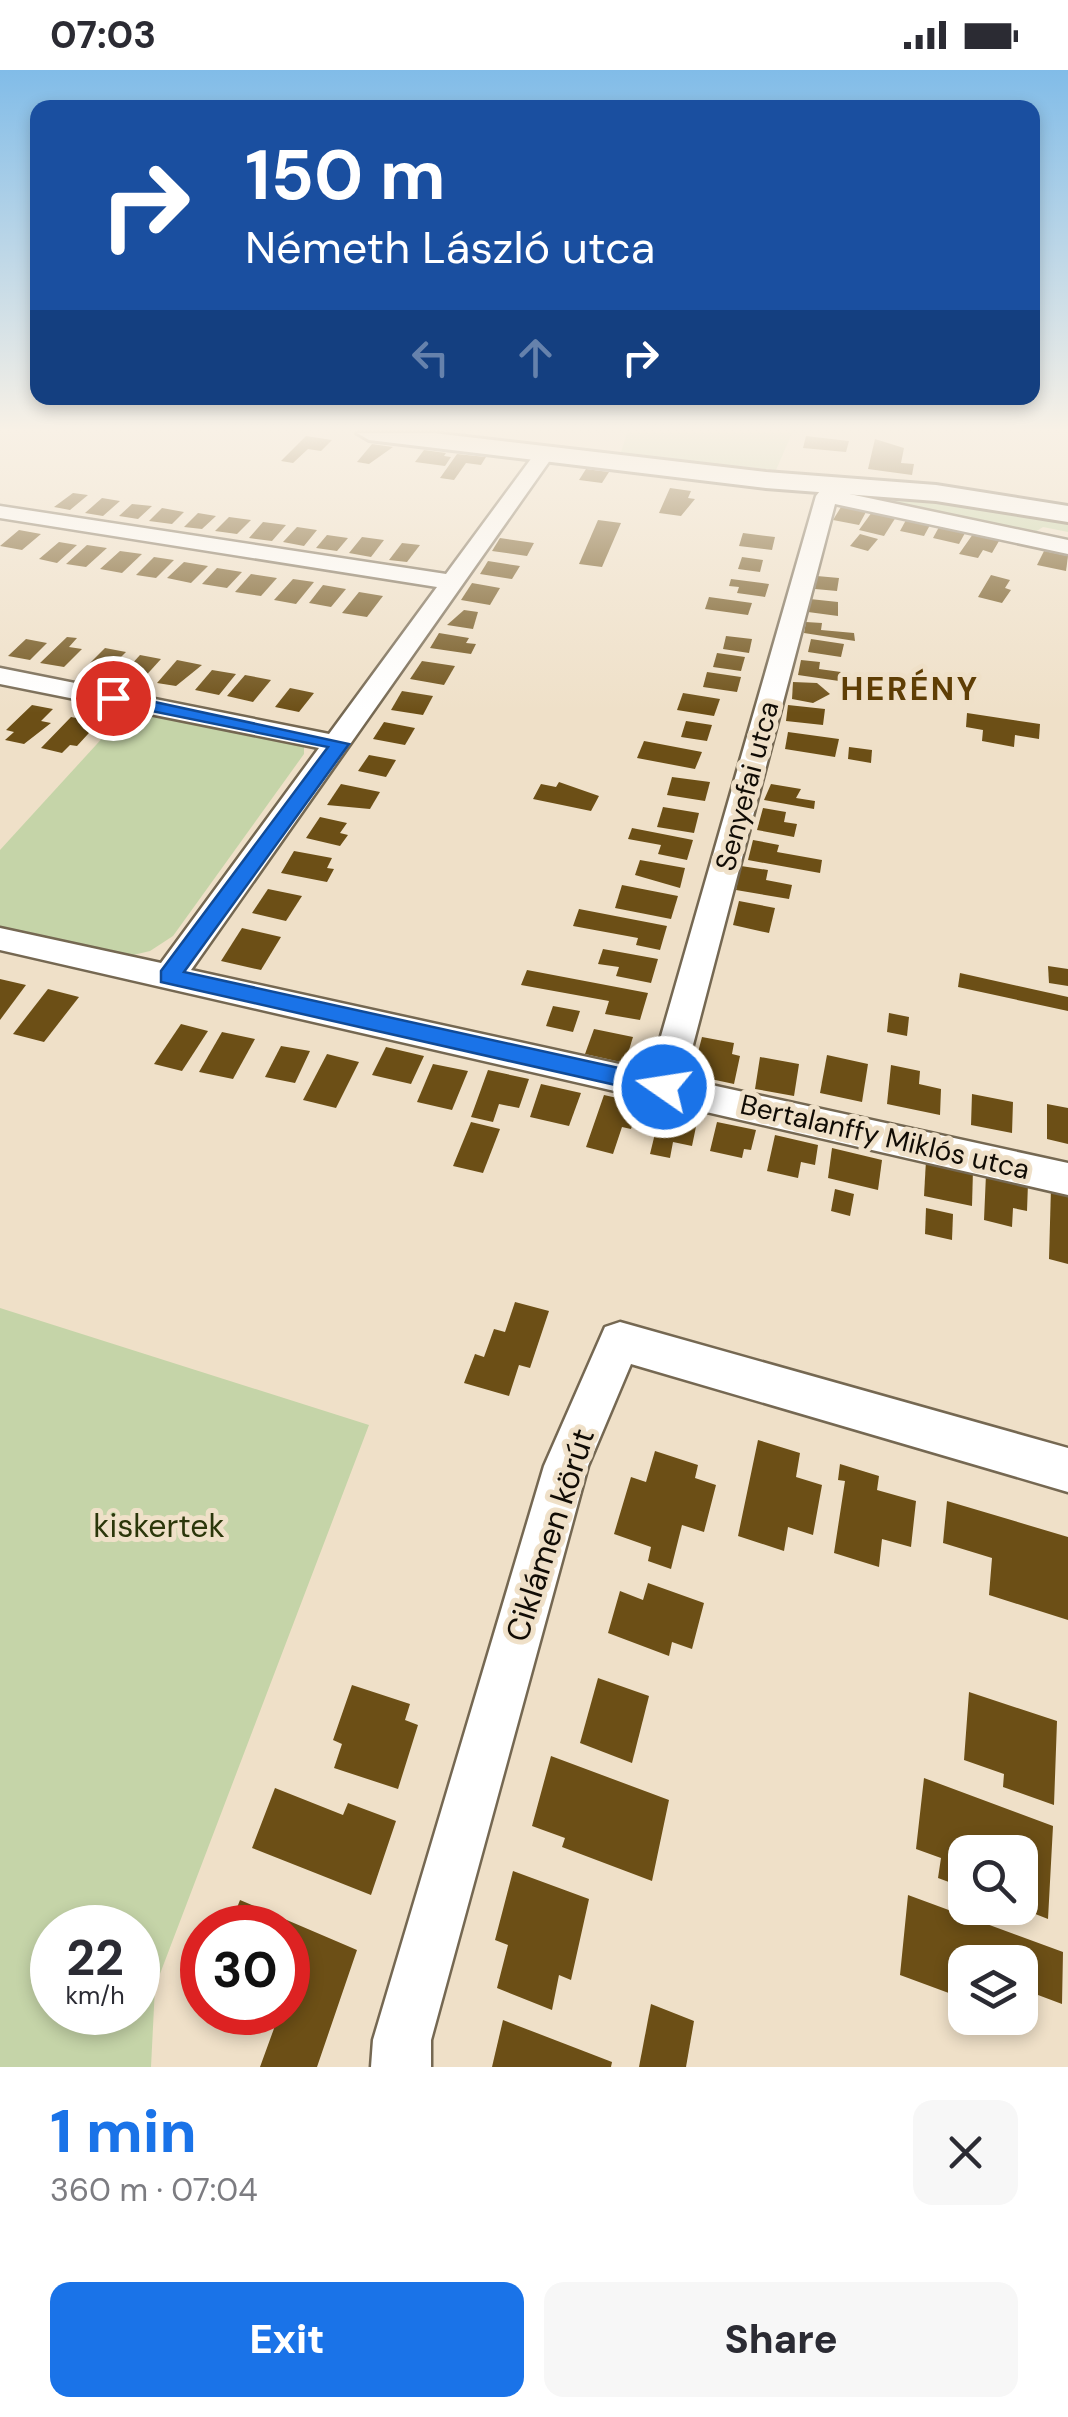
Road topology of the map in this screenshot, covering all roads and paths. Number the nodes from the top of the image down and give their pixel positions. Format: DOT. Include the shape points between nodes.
graph roads {
  1 [pos="91,526"];
  2 [pos="491,526"];
  3 [pos="821,526"];
  4 [pos="980,526"];
  5 [pos="1068,547"];
  6 [pos="450,582"];
  7 [pos="0,676"];
  8 [pos="340,744"];
  9 [pos="0,938"];
  10 [pos="169,977"];
  11 [pos="664,1087"];
  12 [pos="1068,1179"];
  13 [pos="1068,1470"];
  14 [pos="402,2067"];
  1 -- 6 [label="street"];
  2 -- 6 [label="street"];
  3 -- 11 [label="street, Senyefai utca"];
  4 -- 5 [label="street"];
  6 -- 8 [label="street"];
  7 -- 8 [label="street"];
  8 -- 10 [label="street"];
  9 -- 10 [label="street, Bertalanffy Miklós utca"];
  10 -- 11 [label="street, Bertalanffy Miklós utca"];
  11 -- 12 [label="street, Bertalanffy Miklós utca"];
  13 -- 14 [label="street, Ciklámen körút" via="620,1341 566,1466 402,2040"];
}
